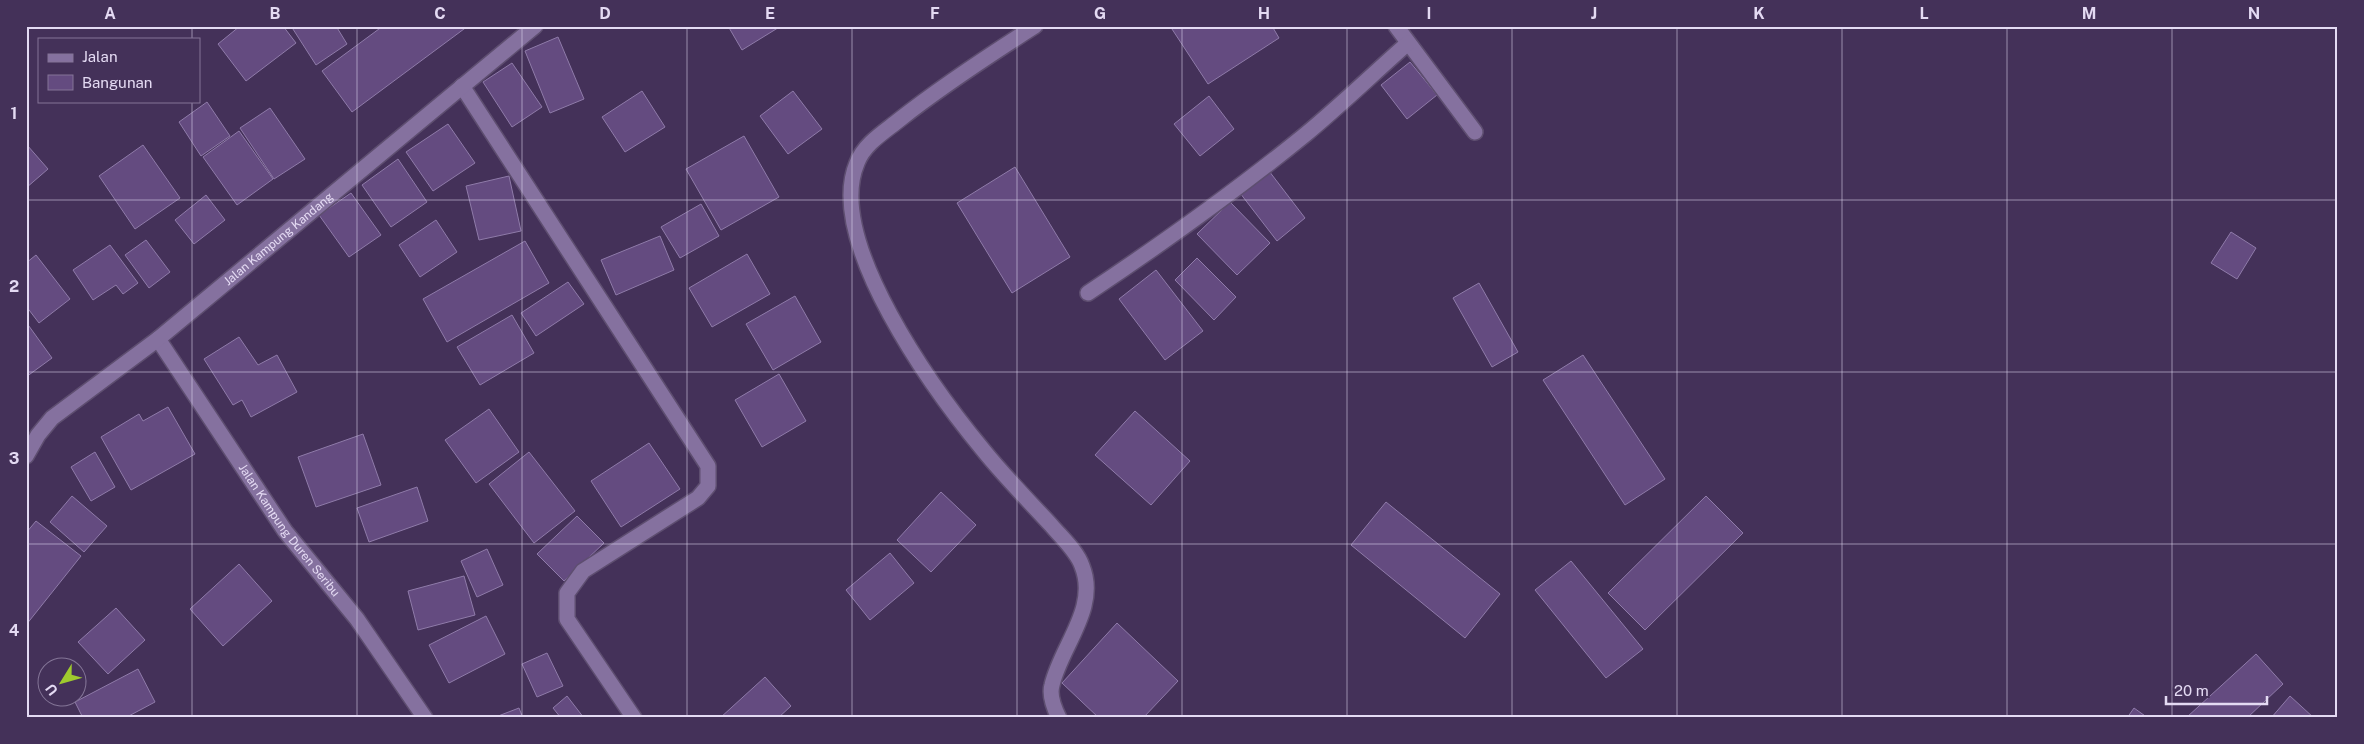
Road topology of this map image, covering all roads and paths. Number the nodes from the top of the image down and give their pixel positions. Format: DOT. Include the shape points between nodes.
graph roads {
  1 [pos="536,26"];
  2 [pos="1034,26"];
  3 [pos="1396,26"];
  4 [pos="518,31"];
  5 [pos="1408,42"];
  6 [pos="462,86"];
  7 [pos="1475,132"];
  8 [pos="1088,293"];
  9 [pos="158,339"];
  10 [pos="26,456"];
  11 [pos="426,718"];
  12 [pos="634,718"];
  13 [pos="1059,718"];
  1 -- 4 [label="street, Jalan Kampung Kandang"];
  2 -- 13 [label="street" via="930,95 873,140 857,162 851,188 852,215 863,254 902,336 983,451 1067,543 1082,565 1087,590 1079,620 1051,686 1053,707"];
  3 -- 5 [label="street"];
  4 -- 6 [label="street, Jalan Kampung Kandang"];
  5 -- 7 [label="street"];
  5 -- 8 [label="street" via="1306,133 1238,187"];
  6 -- 9 [label="street, Jalan Kampung Kandang"];
  6 -- 12 [label="street" via="708,466 708,486 698,498 583,570 567,593 567,618"];
  9 -- 10 [label="street, Jalan Kampung Kandang" via="52,418"];
  9 -- 11 [label="street, Jalan Kampung Duren Seribu" via="285,531 357,619"];
}
